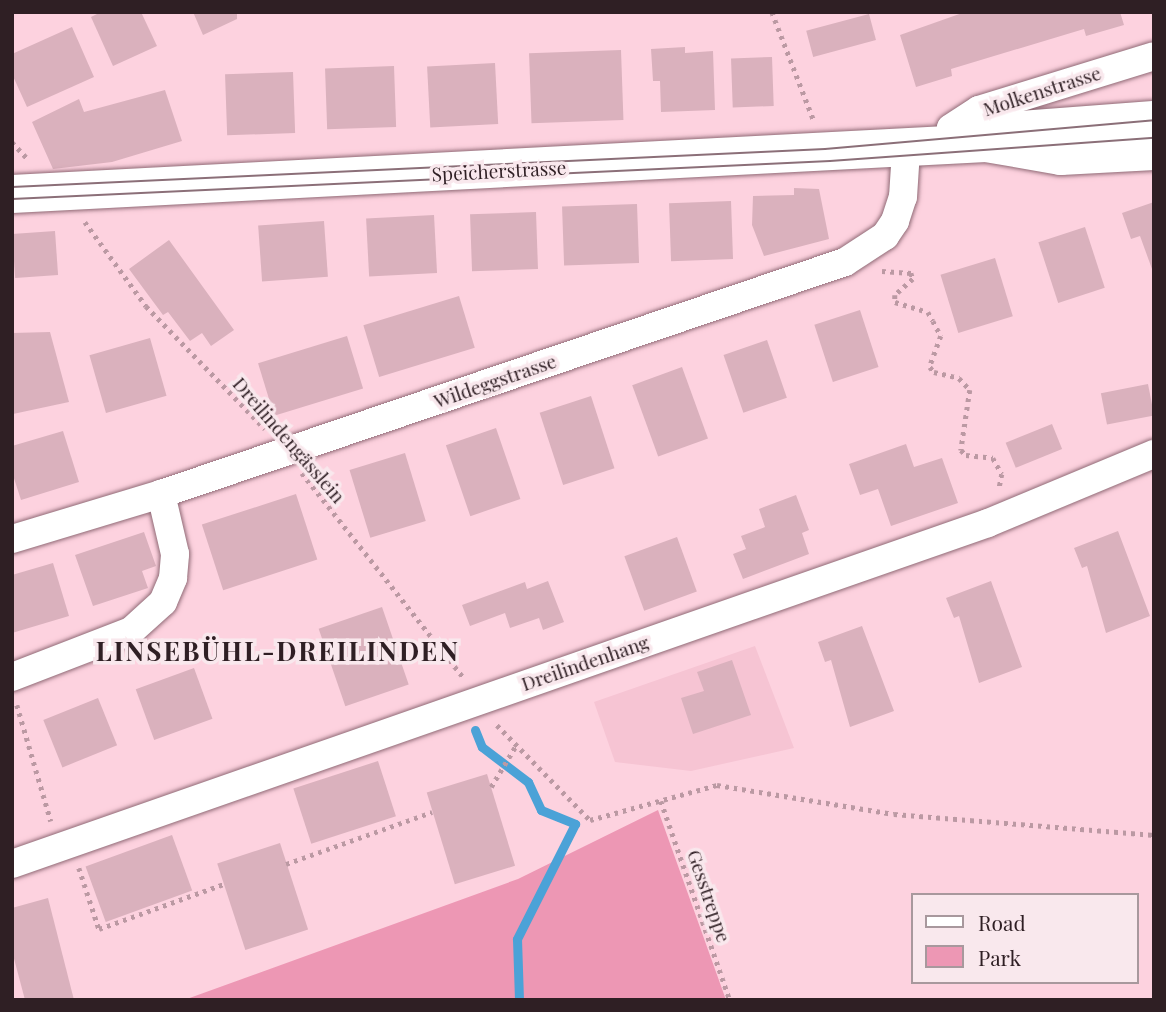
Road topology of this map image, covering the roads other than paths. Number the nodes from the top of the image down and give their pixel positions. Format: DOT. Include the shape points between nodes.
graph roads {
  1 [pos="1154,56"];
  2 [pos="1154,120"];
  3 [pos="986,143"];
  4 [pos="947,146"];
  5 [pos="906,150"];
  6 [pos="1154,151"];
  7 [pos="23,180"];
  8 [pos="1154,454"];
  9 [pos="161,494"];
  10 [pos="12,539"];
  11 [pos="12,677"];
  12 [pos="12,864"];
  1 -- 4 [label="street, Molkenstrasse" via="979,110 951,128"];
  2 -- 3 [label="main road, Speicherstrasse" via="1008,131"];
  3 -- 4 [label="main road, Speicherstrasse"];
  3 -- 6 [label="main road, Speicherstrasse" via="1061,156"];
  4 -- 5 [label="main road, Speicherstrasse"];
  5 -- 7 [label="main road, Speicherstrasse"];
  5 -- 9 [label="street, Wildeggstrasse" via="903,197 895,221 885,236 845,262"];
  8 -- 12 [label="street, Dreilindenhang" via="988,523"];
  9 -- 10 [label="street, Wildeggstrasse"];
  9 -- 11 [label="street" via="175,554 173,578 163,601 131,631"];
}
